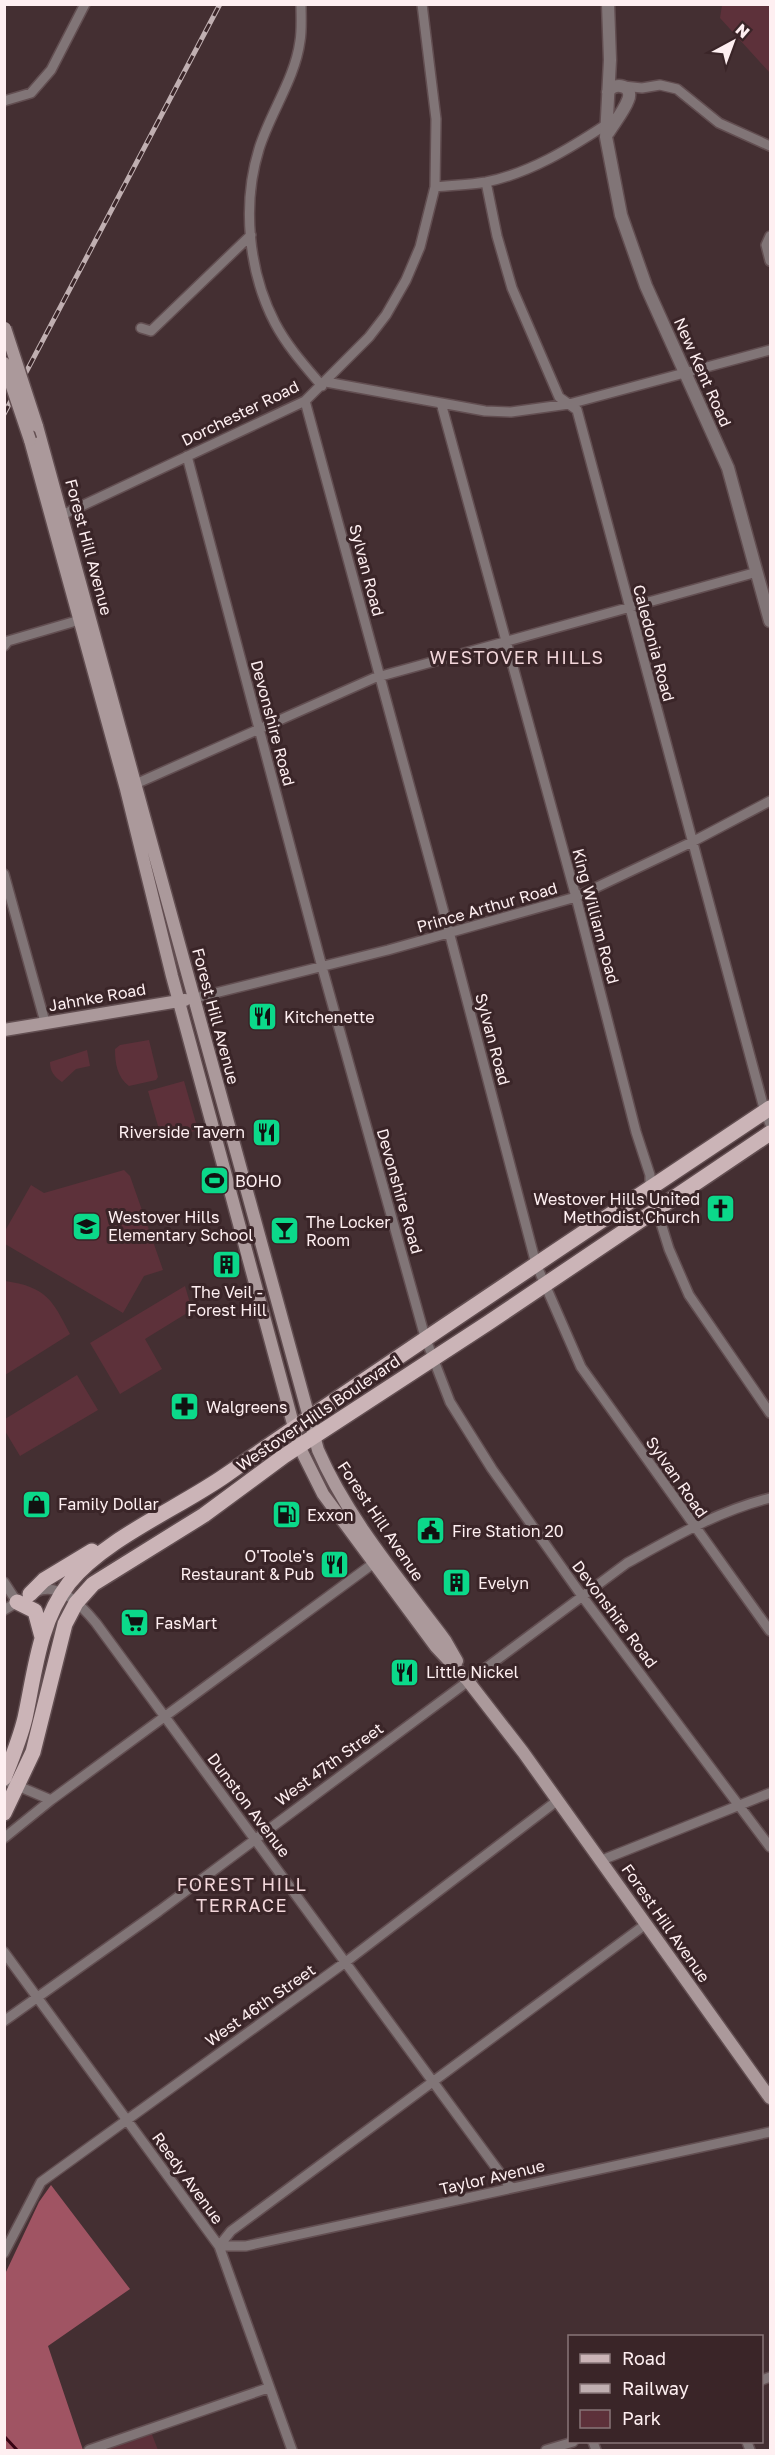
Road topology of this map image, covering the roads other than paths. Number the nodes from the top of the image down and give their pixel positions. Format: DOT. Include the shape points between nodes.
graph roads {
  1 [pos="86,4"];
  2 [pos="301,4"];
  3 [pos="422,4"];
  4 [pos="608,4"];
  5 [pos="610,60"];
  6 [pos="621,85"];
  7 [pos="642,88"];
  8 [pos="608,95"];
  9 [pos="4,101"];
  10 [pos="627,103"];
  11 [pos="606,130"];
  12 [pos="771,146"];
  13 [pos="486,182"];
  14 [pos="435,187"];
  15 [pos="250,235"];
  16 [pos="771,236"];
  17 [pos="771,261"];
  18 [pos="5,327"];
  19 [pos="141,328"];
  20 [pos="771,350"];
  21 [pos="4,363"];
  22 [pos="686,372"];
  23 [pos="324,384"];
  24 [pos="305,401"];
  25 [pos="441,404"];
  26 [pos="568,404"];
  27 [pos="187,456"];
  28 [pos="58,517"];
  29 [pos="757,572"];
  30 [pos="630,607"];
  31 [pos="86,619"];
  32 [pos="771,621"];
  33 [pos="505,641"];
  34 [pos="4,646"];
  35 [pos="380,675"];
  36 [pos="258,727"];
  37 [pos="131,786"];
  38 [pos="771,801"];
  39 [pos="692,842"];
  40 [pos="4,874"];
  41 [pos="576,897"];
  42 [pos="450,934"];
  43 [pos="322,967"];
  44 [pos="195,998"];
  45 [pos="179,1000"];
  46 [pos="45,1022"];
  47 [pos="4,1030"];
  48 [pos="769,1115"];
  49 [pos="771,1133"];
  50 [pos="650,1188"];
  51 [pos="657,1211"];
  52 [pos="536,1264"];
  53 [pos="544,1285"];
  54 [pos="425,1337"];
  55 [pos="433,1359"];
  56 [pos="771,1413"];
  57 [pos="308,1417"];
  58 [pos="294,1427"];
  59 [pos="314,1436"];
  60 [pos="299,1446"];
  61 [pos="771,1498"];
  62 [pos="693,1526"];
  63 [pos="120,1541"];
  64 [pos="378,1559"];
  65 [pos="4,1582"];
  66 [pos="62,1593"];
  67 [pos="582,1596"];
  68 [pos="17,1602"];
  69 [pos="76,1603"];
  70 [pos="771,1631"];
  71 [pos="42,1639"];
  72 [pos="468,1681"];
  73 [pos="165,1717"];
  74 [pos="9,1782"];
  75 [pos="771,1793"];
  76 [pos="51,1800"];
  77 [pos="558,1800"];
  78 [pos="740,1806"];
  79 [pos="4,1813"];
  80 [pos="4,1838"];
  81 [pos="254,1838"];
  82 [pos="771,1848"];
  83 [pos="602,1860"];
  84 [pos="646,1924"];
  85 [pos="4,1953"];
  86 [pos="347,1961"];
  87 [pos="37,1997"];
  88 [pos="4,2021"];
  89 [pos="434,2081"];
  90 [pos="771,2098"];
  91 [pos="126,2118"];
  92 [pos="771,2132"];
  93 [pos="511,2188"];
  94 [pos="219,2246"];
  95 [pos="4,2253"];
  96 [pos="268,2388"];
  97 [pos="570,2443"];
  98 [pos="89,2451"];
  99 [pos="292,2451"];
  100 [pos="546,2451"];
  1 -- 9 [label="street" via="51,70 31,93"];
  2 -- 15 [label="street" via="300,42 253,175"];
  3 -- 14 [label="street, Dorchester Road" via="436,119"];
  4 -- 5 [label="street, New Kent Road"];
  5 -- 6 [label="street, New Kent Road"];
  5 -- 8 [label="street, New Kent Road"];
  6 -- 7 [label="street"];
  6 -- 8 [label="street"];
  6 -- 10 [label="street, New Kent Road" via="629,94"];
  7 -- 10 [label="street"];
  7 -- 12 [label="street" via="660,85 677,89 719,123"];
  8 -- 10 [label="street" via="615,106"];
  8 -- 11 [label="street, New Kent Road"];
  10 -- 11 [label="street"];
  11 -- 13 [label="street" via="547,161"];
  11 -- 22 [label="street, New Kent Road" via="621,214 646,286"];
  13 -- 14 [label="street"];
  13 -- 26 [label="street, Caledonia Road" via="512,288 559,397"];
  14 -- 23 [label="street, Dorchester Road" via="420,247 406,280 375,330"];
  15 -- 19 [label="street" via="151,331"];
  15 -- 23 [label="street" via="254,265 275,324"];
  16 -- 17 [label="street" via="766,245"];
  18 -- 28 [label="main road, Forest Hill Avenue, bridge" via="37,426"];
  20 -- 22 [label="street"];
  21 -- 28 [label="main road, Forest Hill Avenue, bridge"];
  22 -- 26 [label="street"];
  22 -- 29 [label="street, New Kent Road" via="728,468"];
  23 -- 24 [label="street, Dorchester Road"];
  23 -- 25 [label="street"];
  24 -- 27 [label="street, Dorchester Road"];
  24 -- 35 [label="street, Sylvan Road"];
  25 -- 26 [label="street" via="511,412"];
  25 -- 33 [label="street, King William Road"];
  26 -- 30 [label="street, Caledonia Road" via="576,410"];
  27 -- 28 [label="street, Dorchester Road"];
  27 -- 36 [label="street, Devonshire Road"];
  28 -- 31 [label="main road, Forest Hill Avenue"];
  29 -- 30 [label="street"];
  29 -- 32 [label="street, New Kent Road"];
  30 -- 33 [label="street"];
  30 -- 39 [label="street, Caledonia Road"];
  31 -- 34 [label="street" via="8,641"];
  31 -- 37 [label="main road, Forest Hill Avenue"];
  33 -- 35 [label="street"];
  33 -- 41 [label="street, King William Road"];
  35 -- 36 [label="street"];
  35 -- 42 [label="street, Sylvan Road"];
  36 -- 37 [label="street"];
  36 -- 43 [label="street, Devonshire Road"];
  37 -- 44 [label="main road, Forest Hill Avenue"];
  37 -- 45 [label="main road, Forest Hill Avenue"];
  38 -- 39 [label="street, Prince Arthur Road"];
  39 -- 41 [label="street, Prince Arthur Road"];
  39 -- 48 [label="street, Caledonia Road"];
  40 -- 46 [label="street"];
  41 -- 42 [label="street, Prince Arthur Road"];
  41 -- 50 [label="street, King William Road" via="650,1175"];
  42 -- 43 [label="street, Prince Arthur Road"];
  42 -- 52 [label="street, Sylvan Road"];
  43 -- 44 [label="street, Prince Arthur Road"];
  43 -- 54 [label="street, Devonshire Road"];
  44 -- 45 [label="main road, Jahnke Road"];
  44 -- 57 [label="main road, Forest Hill Avenue"];
  45 -- 46 [label="main road, Jahnke Road"];
  45 -- 58 [label="main road, Forest Hill Avenue"];
  46 -- 47 [label="main road, Jahnke Road"];
  48 -- 50 [label="main road, Westover Hills Boulevard"];
  49 -- 51 [label="main road, Westover Hills Boulevard"];
  50 -- 51 [label="street, King William Road"];
  50 -- 52 [label="main road, Westover Hills Boulevard"];
  51 -- 53 [label="main road, Westover Hills Boulevard"];
  51 -- 56 [label="street, King William Road" via="689,1295"];
  52 -- 53 [label="street, Sylvan Road"];
  52 -- 54 [label="main road, Westover Hills Boulevard"];
  53 -- 55 [label="main road, Westover Hills Boulevard"];
  53 -- 62 [label="street, Sylvan Road" via="581,1367"];
  54 -- 55 [label="street, Devonshire Road"];
  54 -- 57 [label="main road, Westover Hills Boulevard"];
  55 -- 59 [label="main road, Westover Hills Boulevard"];
  55 -- 67 [label="street, Devonshire Road" via="460,1419"];
  57 -- 58 [label="main road, Westover Hills Boulevard"];
  57 -- 59 [label="main road, Forest Hill Avenue"];
  58 -- 60 [label="main road, Forest Hill Avenue"];
  58 -- 63 [label="main road, Westover Hills Boulevard" via="201,1492"];
  59 -- 60 [label="main road, Westover Hills Boulevard"];
  59 -- 64 [label="main road, Forest Hill Avenue" via="333,1481"];
  60 -- 64 [label="main road, Forest Hill Avenue" via="315,1481"];
  60 -- 69 [label="main road, Westover Hills Boulevard" via="204,1515 98,1580"];
  61 -- 62 [label="street, West 47th Street"];
  62 -- 67 [label="street, West 47th Street" via="627,1563"];
  62 -- 70 [label="street, Sylvan Road"];
  63 -- 66 [label="main road, Westover Hills Boulevard" via="85,1566"];
  63 -- 68 [label="main road" via="88,1553"];
  64 -- 72 [label="main road, Forest Hill Avenue" via="436,1647"];
  64 -- 73 [label="street"];
  65 -- 68 [label="street"];
  66 -- 68 [label="street" via="49,1588"];
  66 -- 69 [label="street, Dunston Avenue"];
  66 -- 71 [label="main road, Westover Hills Boulevard"];
  67 -- 72 [label="street, West 47th Street"];
  67 -- 78 [label="street, Devonshire Road"];
  68 -- 71 [label="main road" via="35,1611"];
  69 -- 73 [label="street, Dunston Avenue" via="96,1623"];
  69 -- 74 [label="main road, Westover Hills Boulevard" via="61,1635 33,1752"];
  71 -- 74 [label="main road, Westover Hills Boulevard"];
  72 -- 77 [label="main road, Forest Hill Avenue"];
  72 -- 81 [label="street, West 47th Street"];
  73 -- 76 [label="street"];
  73 -- 81 [label="street, Dunston Avenue"];
  74 -- 76 [label="street"];
  74 -- 79 [label="main road, Westover Hills Boulevard"];
  75 -- 78 [label="street"];
  76 -- 80 [label="street"];
  77 -- 83 [label="main road, Forest Hill Avenue"];
  77 -- 86 [label="street, West 46th Street"];
  78 -- 82 [label="street, Devonshire Road"];
  78 -- 83 [label="street"];
  81 -- 86 [label="street, Dunston Avenue"];
  81 -- 87 [label="street, West 47th Street"];
  83 -- 84 [label="main road, Forest Hill Avenue"];
  84 -- 89 [label="street"];
  84 -- 90 [label="main road, Forest Hill Avenue"];
  85 -- 87 [label="street, Reedy Avenue"];
  86 -- 89 [label="street, Dunston Avenue"];
  86 -- 91 [label="street, West 46th Street"];
  87 -- 88 [label="street, West 47th Street"];
  87 -- 91 [label="street, Reedy Avenue"];
  89 -- 93 [label="street, Dunston Avenue"];
  89 -- 94 [label="street" via="231,2231"];
  91 -- 94 [label="street, Reedy Avenue"];
  91 -- 95 [label="street, West 46th Street" via="40,2182"];
  92 -- 93 [label="street, Taylor Avenue"];
  93 -- 94 [label="street, Taylor Avenue" via="246,2246"];
  94 -- 96 [label="street, Reedy Avenue"];
  96 -- 98 [label="street"];
  96 -- 99 [label="street, Reedy Avenue"];
  97 -- 100 [label="street"];
}
